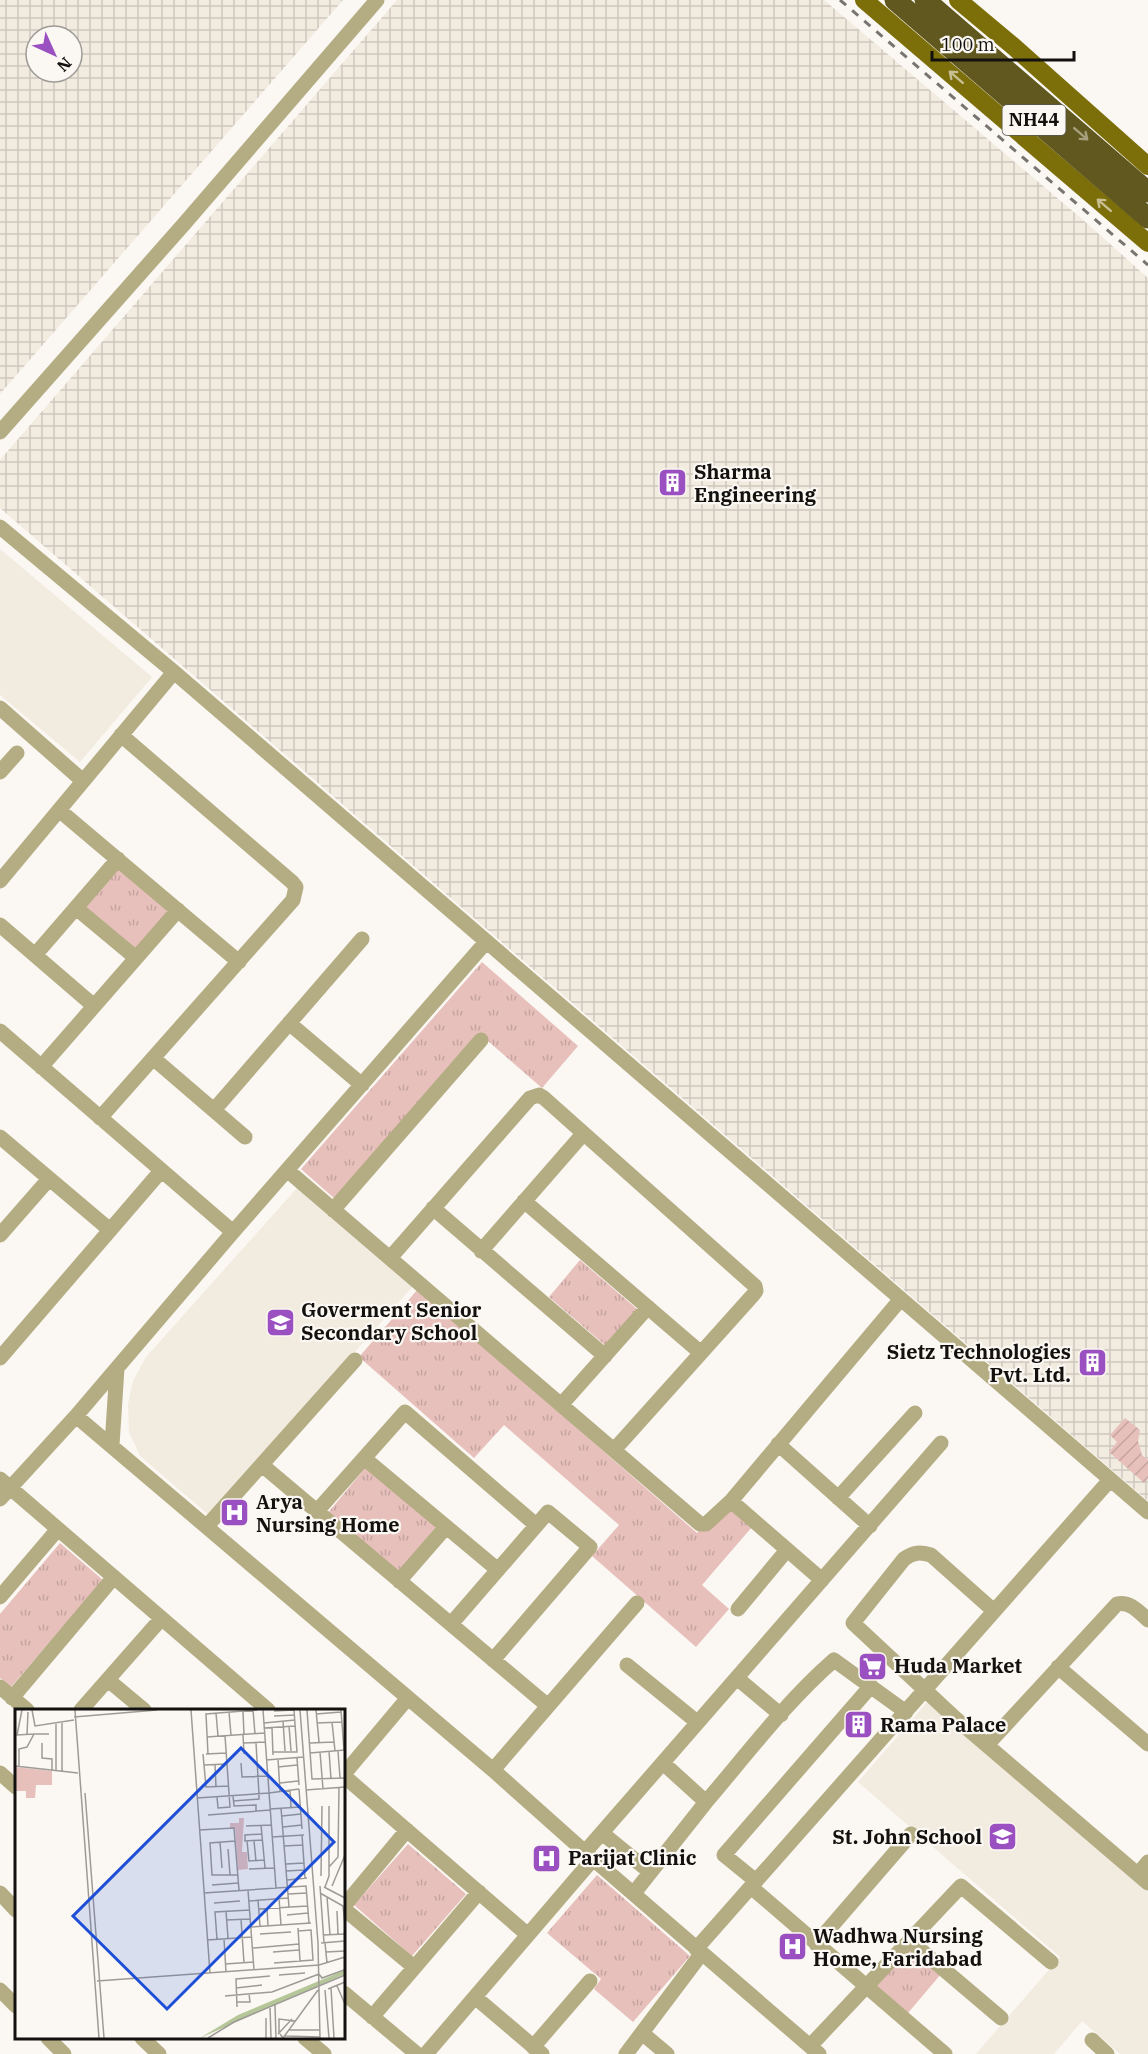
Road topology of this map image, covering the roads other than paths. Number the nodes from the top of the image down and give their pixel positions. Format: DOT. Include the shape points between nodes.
graph roads {
  1 [pos="377,0"];
  2 [pos="864,0"];
  3 [pos="925,0"];
  4 [pos="958,0"];
  5 [pos="897,3"];
  6 [pos="907,35"];
  7 [pos="1148,166"];
  8 [pos="1148,192"];
  9 [pos="1148,218"];
  10 [pos="1148,243"];
  11 [pos="0,432"];
  12 [pos="0,527"];
  13 [pos="174,672"];
  14 [pos="0,708"];
  15 [pos="121,735"];
  16 [pos="17,753"];
  17 [pos="0,772"];
  18 [pos="83,781"];
  19 [pos="59,810"];
  20 [pos="118,859"];
  21 [pos="0,881"];
  22 [pos="76,908"];
  23 [pos="178,910"];
  24 [pos="0,925"];
  25 [pos="362,939"];
  26 [pos="486,942"];
  27 [pos="35,955"];
  28 [pos="136,958"];
  29 [pos="239,962"];
  30 [pos="94,1006"];
  31 [pos="289,1023"];
  32 [pos="0,1031"];
  33 [pos="482,1040"];
  34 [pos="153,1058"];
  35 [pos="41,1067"];
  36 [pos="362,1085"];
  37 [pos="214,1110"];
  38 [pos="100,1118"];
  39 [pos="583,1134"];
  40 [pos="0,1137"];
  41 [pos="245,1137"];
  42 [pos="287,1170"];
  43 [pos="161,1171"];
  44 [pos="49,1179"];
  45 [pos="524,1201"];
  46 [pos="433,1208"];
  47 [pos="333,1210"];
  48 [pos="110,1230"];
  49 [pos="1,1232"];
  50 [pos="232,1232"];
  51 [pos="481,1251"];
  52 [pos="390,1258"];
  53 [pos="900,1300"];
  54 [pos="648,1307"];
  55 [pos="701,1353"];
  56 [pos="605,1356"];
  57 [pos="0,1358"];
  58 [pos="355,1360"];
  59 [pos="117,1368"];
  60 [pos="561,1405"];
  61 [pos="915,1413"];
  62 [pos="76,1416"];
  63 [pos="941,1443"];
  64 [pos="777,1444"];
  65 [pos="112,1445"];
  66 [pos="614,1450"];
  67 [pos="364,1458"];
  68 [pos="262,1465"];
  69 [pos="1109,1481"];
  70 [pos="3,1489"];
  71 [pos="838,1497"];
  72 [pos="731,1501"];
  73 [pos="317,1511"];
  74 [pos="1148,1512"];
  75 [pos="207,1526"];
  76 [pos="536,1526"];
  77 [pos="870,1526"];
  78 [pos="446,1527"];
  79 [pos="58,1529"];
  80 [pos="787,1550"];
  81 [pos="498,1570"];
  82 [pos="114,1577"];
  83 [pos="822,1580"];
  84 [pos="399,1581"];
  85 [pos="0,1596"];
  86 [pos="637,1603"];
  87 [pos="738,1609"];
  88 [pos="994,1611"];
  89 [pos="161,1618"];
  90 [pos="1148,1620"];
  91 [pos="451,1624"];
  92 [pos="493,1660"];
  93 [pos="627,1665"];
  94 [pos="1058,1667"];
  95 [pos="737,1678"];
  96 [pos="108,1680"];
  97 [pos="871,1686"];
  98 [pos="0,1687"];
  99 [pos="926,1690"];
  100 [pos="12,1698"];
  101 [pos="407,1698"];
  102 [pos="548,1706"];
  103 [pos="26,1709"];
  104 [pos="82,1709"];
  105 [pos="143,1709"];
  106 [pos="267,1709"];
  107 [pos="906,1712"];
  108 [pos="781,1715"];
  109 [pos="697,1722"];
  110 [pos="1148,1744"];
  111 [pos="987,1745"];
  112 [pos="663,1763"];
  113 [pos="493,1770"];
  114 [pos="0,1773"];
  115 [pos="345,1774"];
  116 [pos="345,1776"];
  117 [pos="15,1786"];
  118 [pos="706,1802"];
  119 [pos="407,1830"];
  120 [pos="602,1833"];
  121 [pos="912,1834"];
  122 [pos="589,1856"];
  123 [pos="650,1872"];
  124 [pos="1145,1873"];
  125 [pos="753,1884"];
  126 [pos="479,1892"];
  127 [pos="0,1893"];
  128 [pos="634,1893"];
  129 [pos="345,1906"];
  130 [pos="345,1908"];
  131 [pos="15,1909"];
  132 [pos="528,1935"];
  133 [pos="909,1940"];
  134 [pos="816,1944"];
  135 [pos="699,1951"];
  136 [pos="1051,1962"];
  137 [pos="414,1967"];
  138 [pos="590,1981"];
  139 [pos="865,1986"];
  140 [pos="0,1990"];
  141 [pos="345,1994"];
  142 [pos="475,1997"];
  143 [pos="15,2005"];
  144 [pos="372,2017"];
  145 [pos="1002,2018"];
  146 [pos="642,2033"];
  147 [pos="50,2039"];
  148 [pos="144,2039"];
  149 [pos="307,2039"];
  150 [pos="1092,2040"];
  151 [pos="538,2050"];
  152 [pos="814,2050"];
  153 [pos="64,2054"];
  154 [pos="159,2054"];
  155 [pos="324,2054"];
  156 [pos="417,2054"];
  157 [pos="426,2054"];
  158 [pos="626,2054"];
  159 [pos="667,2054"];
  160 [pos="945,2054"];
  161 [pos="1107,2054"];
  1 -- 11 [label="street"];
  2 -- 6 [label="main road"];
  3 -- 8 [label="highway, NH44, one-way"];
  4 -- 7 [label="main road"];
  5 -- 6 [label="highway"];
  5 -- 9 [label="highway, NH44"];
  10 -- 6 [label="main road, one-way"];
  12 -- 13 [label="street"];
  13 -- 15 [label="street"];
  13 -- 26 [label="street"];
  14 -- 18 [label="street"];
  15 -- 18 [label="street"];
  15 -- 29 [label="street" via="296,887 293,900"];
  16 -- 17 [label="street"];
  18 -- 19 [label="street"];
  19 -- 20 [label="street"];
  19 -- 21 [label="street"];
  20 -- 22 [label="street"];
  20 -- 23 [label="street"];
  22 -- 27 [label="street"];
  22 -- 28 [label="street"];
  23 -- 28 [label="street"];
  23 -- 29 [label="street"];
  24 -- 27 [label="street"];
  25 -- 31 [label="street"];
  26 -- 36 [label="street"];
  26 -- 53 [label="street"];
  27 -- 30 [label="street"];
  28 -- 30 [label="street"];
  29 -- 34 [label="street"];
  30 -- 35 [label="street"];
  31 -- 36 [label="street"];
  31 -- 37 [label="street"];
  32 -- 35 [label="street"];
  33 -- 47 [label="street"];
  34 -- 37 [label="street"];
  34 -- 38 [label="street"];
  35 -- 38 [label="street"];
  36 -- 42 [label="street"];
  37 -- 41 [label="street"];
  38 -- 43 [label="street"];
  39 -- 45 [label="street"];
  39 -- 46 [label="street" via="544,1098 535,1095"];
  39 -- 55 [label="street" via="755,1286 753,1295"];
  40 -- 44 [label="street"];
  42 -- 47 [label="street"];
  42 -- 50 [label="street"];
  43 -- 48 [label="street"];
  43 -- 50 [label="street"];
  44 -- 48 [label="street"];
  44 -- 49 [label="street"];
  45 -- 51 [label="street"];
  45 -- 54 [label="street"];
  46 -- 51 [label="street"];
  46 -- 52 [label="street"];
  47 -- 52 [label="street"];
  48 -- 57 [label="street"];
  50 -- 59 [label="street"];
  51 -- 56 [label="street"];
  52 -- 60 [label="street"];
  53 -- 64 [label="street"];
  53 -- 69 [label="street"];
  54 -- 55 [label="street"];
  54 -- 56 [label="street"];
  55 -- 66 [label="street"];
  56 -- 60 [label="street"];
  58 -- 68 [label="street"];
  59 -- 62 [label="street"];
  59 -- 65 [label="street"];
  60 -- 66 [label="street"];
  61 -- 71 [label="street"];
  62 -- 65 [label="street"];
  62 -- 70 [label="street"];
  63 -- 77 [label="street"];
  64 -- 71 [label="street"];
  64 -- 72 [label="street"];
  65 -- 75 [label="street"];
  66 -- 72 [label="street" via="700,1524 706,1524"];
  67 -- 73 [label="street"];
  67 -- 76 [label="street" via="405,1412"];
  67 -- 78 [label="street"];
  68 -- 73 [label="street"];
  68 -- 75 [label="street"];
  69 -- 74 [label="street"];
  69 -- 88 [label="street"];
  70 -- 79 [label="street"];
  71 -- 77 [label="street"];
  72 -- 80 [label="street"];
  73 -- 84 [label="street"];
  75 -- 101 [label="street"];
  76 -- 81 [label="street"];
  76 -- 92 [label="street" via="548,1512 590,1547"];
  77 -- 83 [label="street"];
  78 -- 81 [label="street"];
  78 -- 84 [label="street"];
  79 -- 82 [label="street"];
  79 -- 85 [label="street"];
  80 -- 83 [label="street"];
  80 -- 87 [label="street"];
  81 -- 91 [label="street"];
  82 -- 89 [label="street"];
  82 -- 100 [label="street"];
  83 -- 95 [label="street"];
  84 -- 91 [label="street"];
  86 -- 102 [label="street"];
  88 -- 99 [label="street"];
  88 -- 99 [label="street" via="931,1555 920,1552 904,1559 853,1623"];
  89 -- 96 [label="street"];
  89 -- 106 [label="street"];
  90 -- 94 [label="street" via="1124,1602 1117,1604"];
  91 -- 92 [label="street"];
  92 -- 102 [label="street"];
  93 -- 109 [label="street"];
  94 -- 110 [label="street"];
  94 -- 111 [label="street"];
  95 -- 108 [label="street"];
  95 -- 109 [label="street"];
  96 -- 104 [label="street"];
  96 -- 105 [label="street"];
  97 -- 107 [label="street"];
  97 -- 108 [label="street" via="834,1660"];
  97 -- 125 [label="street" via="724,1855"];
  98 -- 100 [label="street"];
  99 -- 107 [label="street"];
  99 -- 111 [label="street"];
  100 -- 103 [label="street"];
  101 -- 113 [label="street"];
  101 -- 115 [label="street"];
  102 -- 113 [label="street"];
  107 -- 125 [label="street"];
  108 -- 118 [label="street"];
  109 -- 112 [label="street"];
  111 -- 124 [label="street"];
  112 -- 118 [label="street"];
  112 -- 120 [label="street"];
  113 -- 122 [label="street"];
  114 -- 117 [label="street"];
  116 -- 119 [label="street"];
  118 -- 123 [label="street"];
  119 -- 126 [label="street"];
  119 -- 129 [label="street"];
  120 -- 122 [label="street"];
  120 -- 123 [label="street"];
  121 -- 134 [label="street"];
  122 -- 128 [label="street"];
  122 -- 132 [label="street"];
  123 -- 128 [label="street"];
  125 -- 134 [label="street"];
  125 -- 135 [label="street"];
  126 -- 132 [label="street"];
  126 -- 137 [label="street"];
  127 -- 131 [label="street"];
  128 -- 135 [label="street"];
  130 -- 137 [label="street"];
  132 -- 142 [label="street"];
  133 -- 136 [label="street" via="961,1886"];
  133 -- 139 [label="street"];
  133 -- 145 [label="street"];
  134 -- 139 [label="street"];
  135 -- 146 [label="street"];
  135 -- 152 [label="street"];
  137 -- 144 [label="street"];
  138 -- 151 [label="street"];
  139 -- 152 [label="street"];
  139 -- 160 [label="street"];
  140 -- 143 [label="street"];
  141 -- 144 [label="street"];
  142 -- 151 [label="street"];
  142 -- 157 [label="street"];
  144 -- 156 [label="street"];
  146 -- 158 [label="street"];
  146 -- 159 [label="street"];
  147 -- 153 [label="street"];
  148 -- 154 [label="street"];
  149 -- 155 [label="street"];
  150 -- 161 [label="street"];
}
